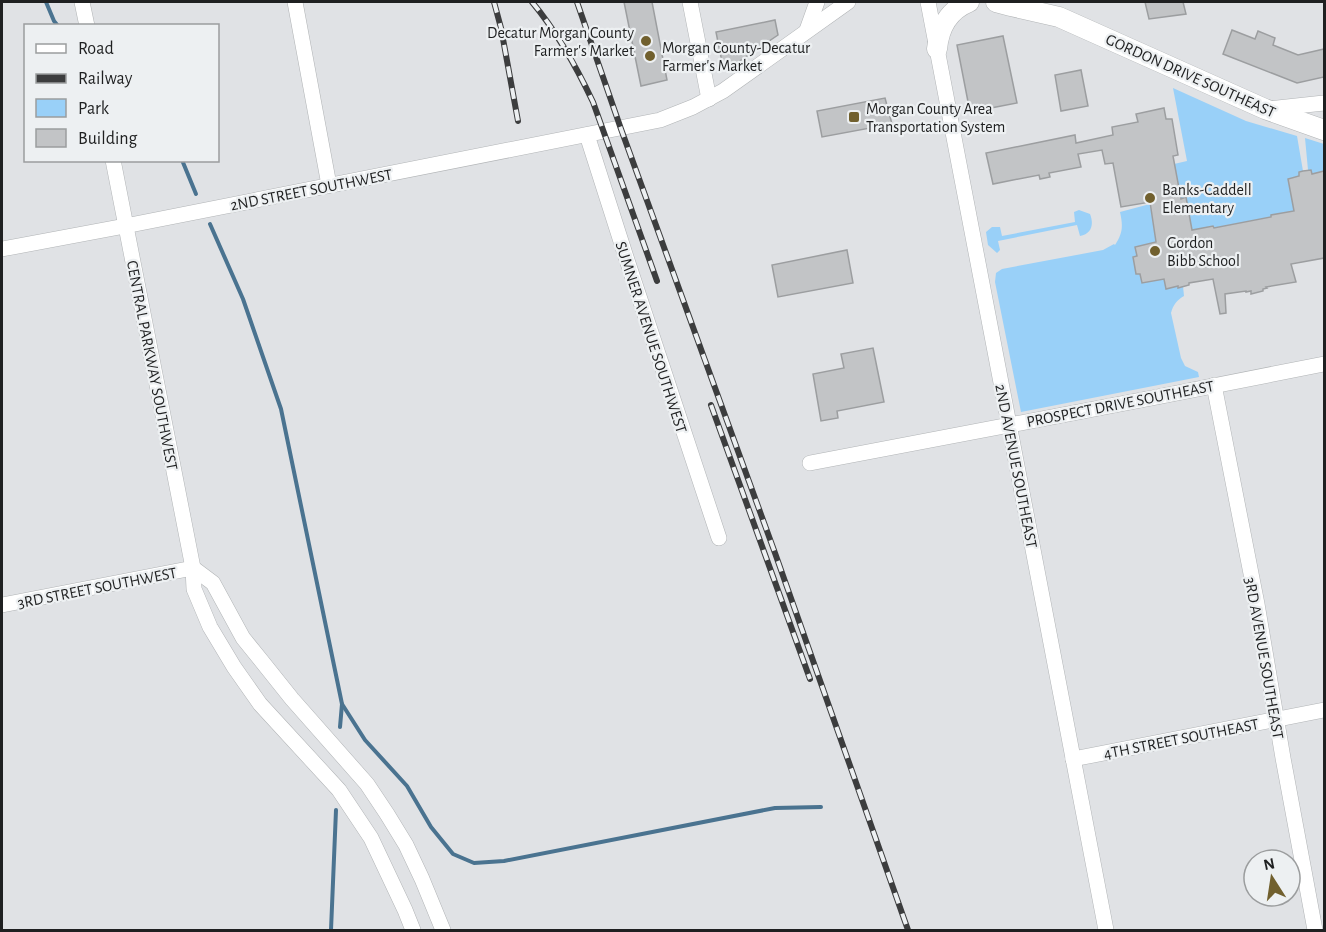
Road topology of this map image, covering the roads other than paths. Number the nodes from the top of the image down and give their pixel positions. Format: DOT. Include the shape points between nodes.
graph roads {
  1 [pos="82,2"];
  2 [pos="295,2"];
  3 [pos="690,2"];
  4 [pos="817,2"];
  5 [pos="848,2"];
  6 [pos="928,2"];
  7 [pos="969,2"];
  8 [pos="1041,2"];
  9 [pos="1007,3"];
  10 [pos="1059,16"];
  11 [pos="87,24"];
  12 [pos="807,30"];
  13 [pos="937,49"];
  14 [pos="709,99"];
  15 [pos="1324,103"];
  16 [pos="1265,109"];
  17 [pos="1324,130"];
  18 [pos="587,135"];
  19 [pos="113,162"];
  20 [pos="329,185"];
  21 [pos="125,226"];
  22 [pos="2,249"];
  23 [pos="1324,364"];
  24 [pos="1214,385"];
  25 [pos="1009,425"];
  26 [pos="810,463"];
  27 [pos="719,538"];
  28 [pos="193,568"];
  29 [pos="2,605"];
  30 [pos="1324,710"];
  31 [pos="1277,719"];
  32 [pos="1073,759"];
  33 [pos="413,930"];
  34 [pos="443,930"];
  35 [pos="1106,930"];
  36 [pos="1316,930"];
  1 -- 11 [label="street"];
  2 -- 20 [label="street"];
  3 -- 14 [label="street"];
  4 -- 12 [label="street"];
  5 -- 12 [label="street, 2ND STREET SOUTHWEST"];
  6 -- 13 [label="street, 2ND AVENUE SOUTHEAST"];
  7 -- 13 [label="main road" via="945,23"];
  8 -- 10 [label="main road, GORDON DRIVE SOUTHEAST"];
  9 -- 10 [label="main road, GORDON DRIVE SOUTHEAST"];
  10 -- 16 [label="main road, GORDON DRIVE SOUTHEAST"];
  12 -- 14 [label="street, 2ND STREET SOUTHWEST"];
  13 -- 25 [label="street, 2ND AVENUE SOUTHEAST"];
  14 -- 18 [label="street, 2ND STREET SOUTHWEST" via="660,120"];
  15 -- 16 [label="street"];
  16 -- 17 [label="main road, GORDON DRIVE SOUTHEAST"];
  18 -- 20 [label="street, 2ND STREET SOUTHWEST"];
  18 -- 27 [label="street, SUMNER AVENUE SOUTHWEST"];
  19 -- 21 [label="street, CENTRAL PARKWAY SOUTHWEST"];
  20 -- 21 [label="street, 2ND STREET SOUTHWEST"];
  21 -- 22 [label="street, 2ND STREET SOUTHWEST"];
  21 -- 28 [label="street, CENTRAL PARKWAY SOUTHWEST"];
  23 -- 24 [label="street, PROSPECT DRIVE SOUTHEAST"];
  24 -- 25 [label="street, PROSPECT DRIVE SOUTHEAST"];
  24 -- 31 [label="street, 3RD AVENUE SOUTHEAST"];
  25 -- 26 [label="street, PROSPECT DRIVE SOUTHEAST"];
  25 -- 32 [label="street, 2ND AVENUE SOUTHEAST"];
  28 -- 29 [label="street, 3RD STREET SOUTHWEST"];
  28 -- 33 [label="street, CENTRAL PARKWAY SOUTHWEST" via="194,589 228,657 260,704 339,790 371,838"];
  28 -- 34 [label="street" via="213,583 243,638 367,784 406,845"];
  30 -- 31 [label="street, 4TH STREET SOUTHEAST"];
  31 -- 32 [label="street, 4TH STREET SOUTHEAST"];
  31 -- 36 [label="street, 3RD AVENUE SOUTHEAST"];
  32 -- 35 [label="street, 2ND AVENUE SOUTHEAST"];
}
